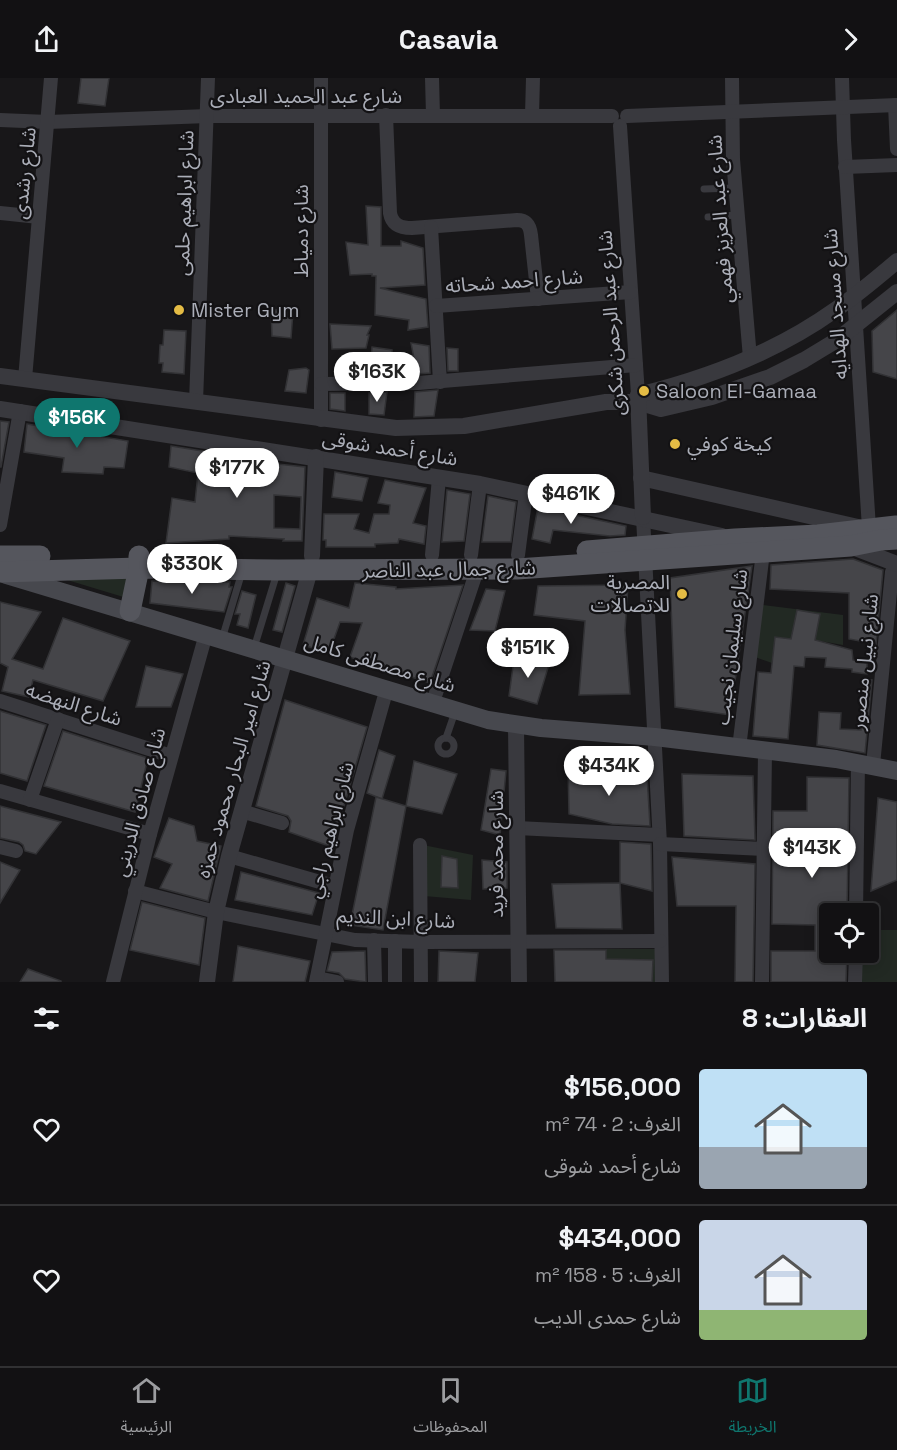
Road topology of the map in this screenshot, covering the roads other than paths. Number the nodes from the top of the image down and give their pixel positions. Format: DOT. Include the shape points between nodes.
graph roads {
  1 [pos="51,78"];
  2 [pos="208,78"];
  3 [pos="321,78"];
  4 [pos="432,78"];
  5 [pos="534,78"];
  6 [pos="732,78"];
  7 [pos="843,78"];
  8 [pos="896,105"];
  9 [pos="842,107"];
  10 [pos="732,112"];
  11 [pos="433,115"];
  12 [pos="532,115"];
  13 [pos="207,116"];
  14 [pos="321,116"];
  15 [pos="386,116"];
  16 [pos="619,119"];
  17 [pos="0,120"];
  18 [pos="48,122"];
  19 [pos="897,149"];
  20 [pos="897,165"];
  21 [pos="845,167"];
  22 [pos="735,188"];
  23 [pos="705,189"];
  24 [pos="0,213"];
  25 [pos="737,215"];
  26 [pos="39,217"];
  27 [pos="708,218"];
  28 [pos="431,227"];
  29 [pos="897,261"];
  30 [pos="631,292"];
  31 [pos="897,292"];
  32 [pos="854,295"];
  33 [pos="538,299"];
  34 [pos="436,306"];
  35 [pos="856,326"];
  36 [pos="750,358"];
  37 [pos="636,365"];
  38 [pos="0,376"];
  39 [pos="25,380"];
  40 [pos="440,382"];
  41 [pos="321,384"];
  42 [pos="638,399"];
  43 [pos="196,402"];
  44 [pos="0,409"];
  45 [pos="20,411"];
  46 [pos="321,420"];
  47 [pos="316,457"];
  48 [pos="440,477"];
  49 [pos="641,478"];
  50 [pos="480,484"];
  51 [pos="526,493"];
  52 [pos="643,518"];
  53 [pos="0,525"];
  54 [pos="897,525"];
  55 [pos="867,528"];
  56 [pos="802,535"];
  57 [pos="735,539"];
  58 [pos="897,539"];
  59 [pos="851,546"];
  60 [pos="763,552"];
  61 [pos="644,554"];
  62 [pos="432,555"];
  63 [pos="518,555"];
  64 [pos="0,556"];
  65 [pos="139,562"];
  66 [pos="474,562"];
  67 [pos="311,563"];
  68 [pos="897,564"];
  69 [pos="242,570"];
  70 [pos="278,570"];
  71 [pos="0,573"];
  72 [pos="130,611"];
  73 [pos="214,636"];
  74 [pos="254,648"];
  75 [pos="286,658"];
  76 [pos="387,688"];
  77 [pos="0,700"];
  78 [pos="433,702"];
  79 [pos="456,710"];
  80 [pos="58,719"];
  81 [pos="516,726"];
  82 [pos="655,737"];
  83 [pos="446,738"];
  84 [pos="739,748"];
  85 [pos="765,751"];
  86 [pos="171,756"];
  87 [pos="866,764"];
  88 [pos="897,771"];
  89 [pos="0,791"];
  90 [pos="30,800"];
  91 [pos="241,811"];
  92 [pos="282,822"];
  93 [pos="517,828"];
  94 [pos="150,834"];
  95 [pos="659,839"];
  96 [pos="420,845"];
  97 [pos="0,847"];
  98 [pos="764,849"];
  99 [pos="16,851"];
  100 [pos="229,856"];
  101 [pos="334,886"];
  102 [pos="135,891"];
  103 [pos="857,903"];
  104 [pos="216,912"];
  105 [pos="325,934"];
  106 [pos="374,940"];
  107 [pos="394,941"];
  108 [pos="518,941"];
  109 [pos="660,941"];
  110 [pos="421,942"];
  111 [pos="856,963"];
  112 [pos="316,980"];
  113 [pos="112,982"];
  114 [pos="207,982"];
  115 [pos="337,982"];
  116 [pos="375,982"];
  117 [pos="395,982"];
  118 [pos="421,982"];
  119 [pos="519,982"];
  120 [pos="662,982"];
  121 [pos="762,982"];
  122 [pos="855,982"];
  1 -- 18 [label="street, شارع رشدى"];
  2 -- 13 [label="street, شارع ابراهيم حلمى"];
  3 -- 14 [label="street, شارع دمياط"];
  4 -- 11 [label="street"];
  5 -- 12 [label="street"];
  6 -- 10 [label="street, شارع عبد العزيز فهمي"];
  7 -- 9 [label="street, شارع مسجد الهدايه"];
  8 -- 9 [label="street, شارع عبد الحميد العبادى"];
  8 -- 19 [label="street"];
  9 -- 10 [label="street, شارع عبد الحميد العبادى"];
  9 -- 21 [label="street, شارع مسجد الهدايه"];
  10 -- 16 [label="street, شارع عبد الحميد العبادى"];
  10 -- 22 [label="street, شارع عبد العزيز فهمي"];
  11 -- 12 [label="street, شارع عبد الحميد العبادى"];
  11 -- 15 [label="street, شارع عبد الحميد العبادى"];
  12 -- 16 [label="street, شارع عبد الحميد العبادى"];
  13 -- 14 [label="street, شارع عبد الحميد العبادى"];
  13 -- 18 [label="street, شارع عبد الحميد العبادى"];
  13 -- 43 [label="street, شارع ابراهيم حلمى"];
  14 -- 15 [label="street, شارع عبد الحميد العبادى"];
  14 -- 41 [label="street, شارع دمياط"];
  15 -- 28 [label="street" via="391,218 402,227"];
  16 -- 30 [label="street, شارع عبد الرحمن شكرى"];
  17 -- 18 [label="street, شارع عبد الحميد العبادى"];
  18 -- 26 [label="street, شارع رشدى"];
  20 -- 21 [label="street"];
  21 -- 32 [label="street, شارع مسجد الهدايه"];
  22 -- 23 [label="lane"];
  22 -- 25 [label="street, شارع عبد العزيز فهمي"];
  24 -- 26 [label="street"];
  25 -- 27 [label="lane"];
  25 -- 36 [label="street, شارع عبد العزيز فهمي"];
  26 -- 39 [label="street, شارع رشدى"];
  28 -- 33 [label="street" via="525,222 531,231"];
  28 -- 34 [label="street"];
  29 -- 32 [label="street"];
  30 -- 33 [label="street, شارع احمد شحاته"];
  30 -- 37 [label="street, شارع عبد الرحمن شكرى"];
  31 -- 35 [label="street"];
  32 -- 35 [label="street, شارع مسجد الهدايه"];
  32 -- 36 [label="street" via="782,343"];
  33 -- 34 [label="street, شارع احمد شحاته"];
  34 -- 40 [label="street"];
  35 -- 42 [label="street" via="804,360 742,387 661,409"];
  35 -- 55 [label="street, شارع مسجد الهدايه"];
  36 -- 42 [label="street"];
  37 -- 40 [label="street"];
  37 -- 42 [label="street, شارع عبد الرحمن شكرى"];
  38 -- 39 [label="street, شارع أحمد شوقى"];
  39 -- 43 [label="street, شارع أحمد شوقى"];
  40 -- 41 [label="street"];
  41 -- 46 [label="street, شارع دمياط"];
  42 -- 46 [label="street, شارع أحمد شوقى" via="442,428 396,428"];
  42 -- 49 [label="street, شارع عبد الرحمن شكرى"];
  43 -- 46 [label="street, شارع أحمد شوقى"];
  44 -- 45 [label="street, شارع أحمد شوقى"];
  45 -- 47 [label="street, شارع أحمد شوقى"];
  45 -- 53 [label="street"];
  47 -- 48 [label="street, شارع أحمد شوقى"];
  47 -- 67 [label="street, شارع امير البحار محمود حمزه"];
  48 -- 50 [label="street, شارع أحمد شوقى"];
  48 -- 62 [label="street"];
  49 -- 52 [label="street, شارع عبد الرحمن شكرى"];
  49 -- 55 [label="street"];
  50 -- 51 [label="street, شارع أحمد شوقى"];
  50 -- 66 [label="street"];
  51 -- 52 [label="street, شارع أحمد شوقى"];
  51 -- 63 [label="street"];
  52 -- 57 [label="street, شارع أحمد شوقى"];
  52 -- 61 [label="street"];
  54 -- 55 [label="main road, شارع جمال عبد الناصر"];
  55 -- 56 [label="main road, شارع جمال عبد الناصر"];
  56 -- 57 [label="main road, شارع جمال عبد الناصر"];
  56 -- 59 [label="street"];
  57 -- 61 [label="main road, شارع جمال عبد الناصر"];
  58 -- 59 [label="main road, شارع جمال عبد الناصر"];
  59 -- 60 [label="main road, شارع جمال عبد الناصر"];
  59 -- 68 [label="street"];
  60 -- 61 [label="main road, شارع جمال عبد الناصر"];
  60 -- 84 [label="street, شارع سليمان نجيب"];
  61 -- 63 [label="main road, شارع جمال عبد الناصر"];
  61 -- 66 [label="main road, شارع جمال عبد الناصر" via="547,568"];
  61 -- 82 [label="street"];
  62 -- 66 [label="main road, شارع جمال عبد الناصر"];
  62 -- 67 [label="main road, شارع جمال عبد الناصر"];
  63 -- 66 [label="main road, شارع جمال عبد الناصر"];
  64 -- 65 [label="main road, شارع جمال عبد الناصر"];
  65 -- 67 [label="main road, شارع جمال عبد الناصر"];
  65 -- 69 [label="main road, شارع جمال عبد الناصر"];
  65 -- 71 [label="main road, شارع جمال عبد الناصر"];
  65 -- 72 [label="main road"];
  66 -- 67 [label="main road, شارع جمال عبد الناصر"];
  66 -- 78 [label="street"];
  67 -- 70 [label="main road, شارع جمال عبد الناصر"];
  67 -- 75 [label="street, شارع امير البحار محمود حمزه"];
  68 -- 87 [label="street, شارع نبيل منصور" via="892,573"];
  69 -- 70 [label="main road, شارع جمال عبد الناصر"];
  69 -- 73 [label="lane"];
  70 -- 74 [label="lane"];
  71 -- 72 [label="main road, شارع مصطفى كامل"];
  72 -- 73 [label="main road, شارع مصطفى كامل"];
  73 -- 74 [label="main road, شارع مصطفى كامل"];
  73 -- 86 [label="street, شارع صادق الدريني"];
  74 -- 75 [label="main road, شارع مصطفى كامل"];
  75 -- 76 [label="main road, شارع مصطفى كامل"];
  75 -- 91 [label="street, شارع امير البحار محمود حمزه"];
  76 -- 78 [label="main road, شارع مصطفى كامل"];
  76 -- 101 [label="street, شارع ابراهيم راجي"];
  77 -- 80 [label="street, شارع النهضه"];
  78 -- 79 [label="main road, شارع مصطفى كامل"];
  79 -- 81 [label="main road, شارع مصطفى كامل"];
  79 -- 83 [label="lane"];
  80 -- 86 [label="street, شارع النهضه"];
  80 -- 90 [label="street"];
  81 -- 82 [label="main road, شارع مصطفى كامل"];
  81 -- 93 [label="street, شارع محمد فريد"];
  82 -- 84 [label="main road, شارع مصطفى كامل"];
  82 -- 95 [label="street"];
  84 -- 85 [label="main road, شارع مصطفى كامل"];
  85 -- 87 [label="main road, شارع مصطفى كامل"];
  85 -- 98 [label="street"];
  86 -- 94 [label="street, شارع صادق الدريني"];
  87 -- 88 [label="main road, شارع مصطفى كامل"];
  87 -- 103 [label="street, شارع نبيل منصور"];
  89 -- 90 [label="street"];
  90 -- 94 [label="street"];
  91 -- 92 [label="street"];
  91 -- 100 [label="street, شارع امير البحار محمود حمزه"];
  93 -- 95 [label="street"];
  93 -- 108 [label="street, شارع محمد فريد"];
  94 -- 102 [label="street, شارع صادق الدريني"];
  95 -- 98 [label="street"];
  95 -- 109 [label="street"];
  96 -- 110 [label="street"];
  97 -- 99 [label="street"];
  98 -- 121 [label="street"];
  100 -- 101 [label="street"];
  100 -- 104 [label="street, شارع امير البحار محمود حمزه"];
  101 -- 105 [label="street, شارع ابراهيم راجي"];
  102 -- 104 [label="street, شارع ابن النديم"];
  102 -- 113 [label="street, شارع صادق الدريني"];
  104 -- 105 [label="street, شارع ابن النديم"];
  104 -- 114 [label="street, شارع امير البحار محمود حمزه"];
  105 -- 106 [label="street, شارع ابن النديم"];
  105 -- 112 [label="street, شارع ابراهيم راجي"];
  106 -- 107 [label="street, شارع ابن النديم"];
  106 -- 116 [label="street"];
  107 -- 110 [label="street, شارع ابن النديم"];
  107 -- 117 [label="street"];
  108 -- 109 [label="street, شارع ابن النديم"];
  108 -- 110 [label="street, شارع ابن النديم"];
  108 -- 119 [label="street, شارع محمد فريد"];
  109 -- 120 [label="street"];
  110 -- 118 [label="street"];
  111 -- 122 [label="street"];
  112 -- 115 [label="street"];
}
